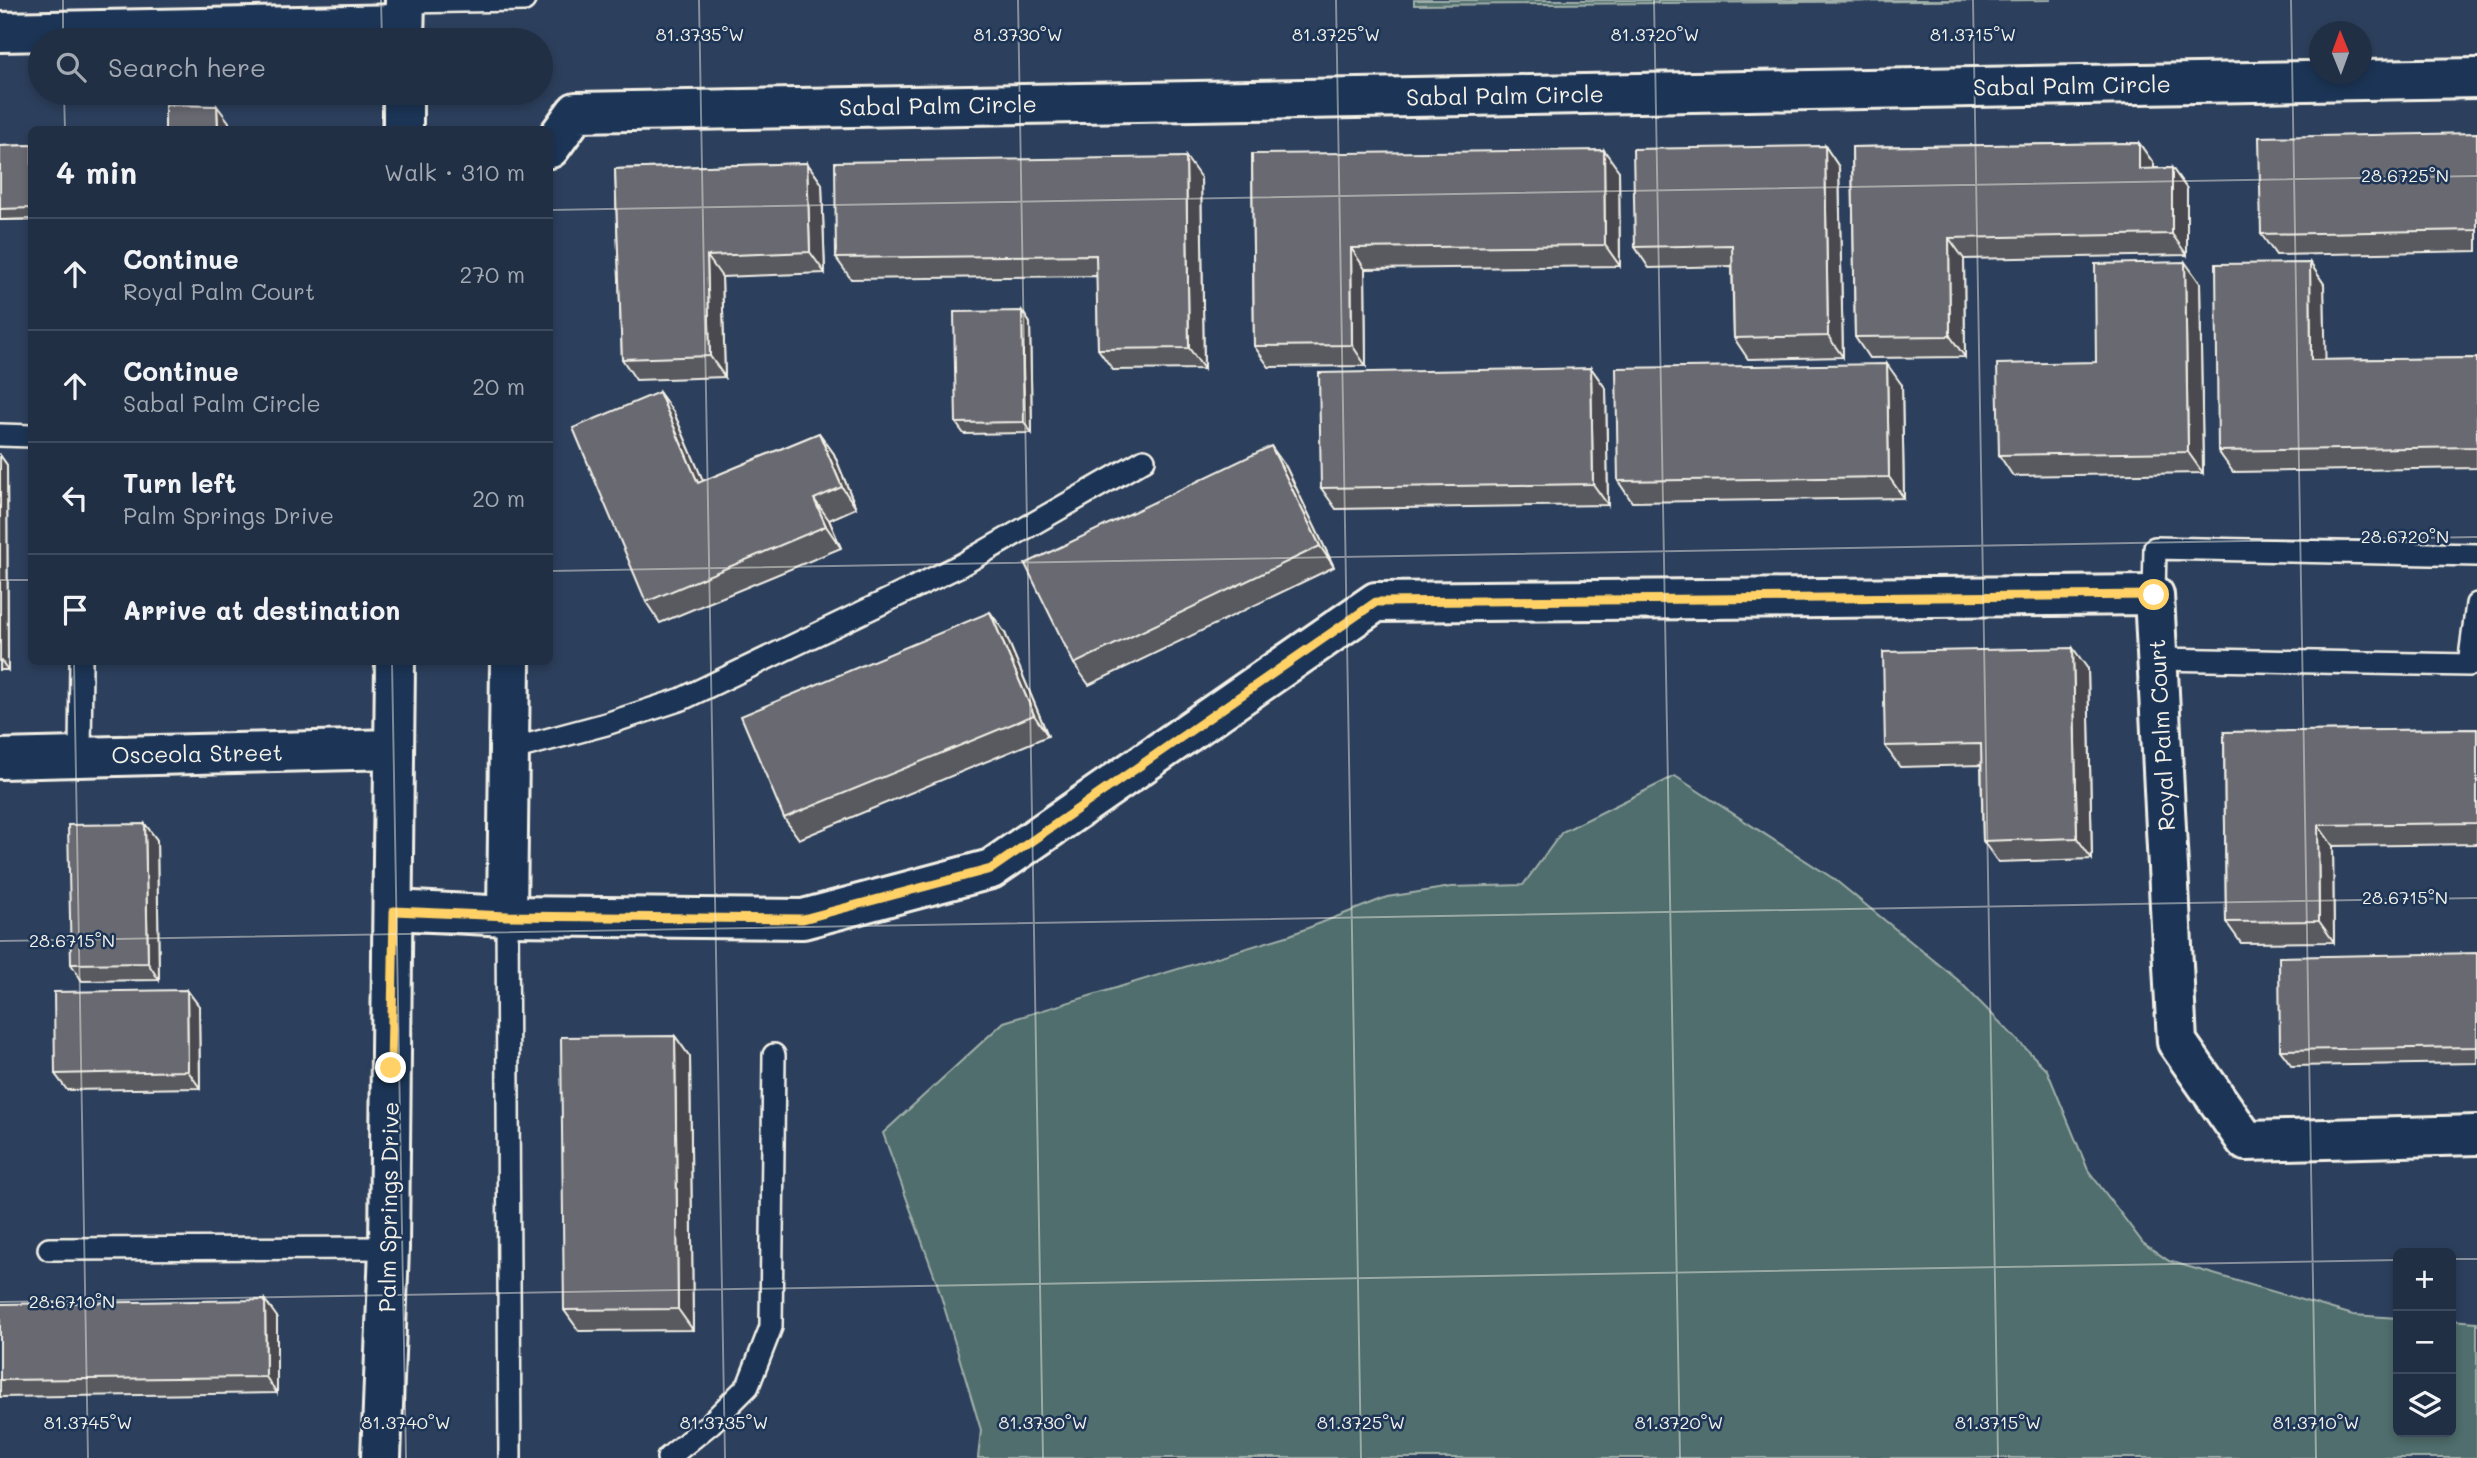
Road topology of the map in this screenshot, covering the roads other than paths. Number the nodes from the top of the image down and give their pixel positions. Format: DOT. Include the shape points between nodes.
graph roads {
  1 [pos="524,0"];
  2 [pos="404,17"];
  3 [pos="108,28"];
  4 [pos="28,31"];
  5 [pos="0,32"];
  6 [pos="2477,78"];
  7 [pos="403,105"];
  8 [pos="403,126"];
  9 [pos="553,144"];
  10 [pos="0,435"];
  11 [pos="28,436"];
  12 [pos="1144,460"];
  13 [pos="2477,555"];
  14 [pos="2154,595"];
  15 [pos="2477,604"];
  16 [pos="2158,659"];
  17 [pos="81,665"];
  18 [pos="395,665"];
  19 [pos="510,665"];
  20 [pos="394,749"];
  21 [pos="509,750"];
  22 [pos="80,756"];
  23 [pos="0,759"];
  24 [pos="394,911"];
  25 [pos="507,916"];
  26 [pos="774,1055"];
  27 [pos="2477,1135"];
  28 [pos="389,1248"];
  29 [pos="49,1249"];
  30 [pos="382,1458"];
  31 [pos="510,1458"];
  32 [pos="668,1458"];
  1 -- 2 [label="lane"];
  2 -- 3 [label="street"];
  4 -- 5 [label="street"];
  6 -- 9 [label="street, Sabal Palm Circle" via="576,113"];
  7 -- 8 [label="street"];
  10 -- 11 [label="lane"];
  12 -- 21 [label="lane" via="961,565 681,699"];
  13 -- 14 [label="lane" via="2155,548"];
  14 -- 16 [label="street, Royal Palm Court"];
  14 -- 25 [label="street" via="1376,602 991,869 803,919"];
  15 -- 16 [label="lane" via="2469,665"];
  16 -- 27 [label="street, Royal Palm Court" via="2177,1042 2246,1141"];
  17 -- 22 [label="lane"];
  18 -- 20 [label="street, Palm Springs Drive"];
  19 -- 21 [label="street"];
  20 -- 22 [label="street, Osceola Street"];
  20 -- 24 [label="street, Palm Springs Drive"];
  21 -- 25 [label="street"];
  22 -- 23 [label="street, Osceola Street"];
  24 -- 25 [label="street"];
  24 -- 28 [label="street, Palm Springs Drive"];
  25 -- 31 [label="lane"];
  26 -- 32 [label="lane" via="771,1327 748,1386"];
  28 -- 29 [label="lane"];
  28 -- 30 [label="street, Palm Springs Drive"];
}
